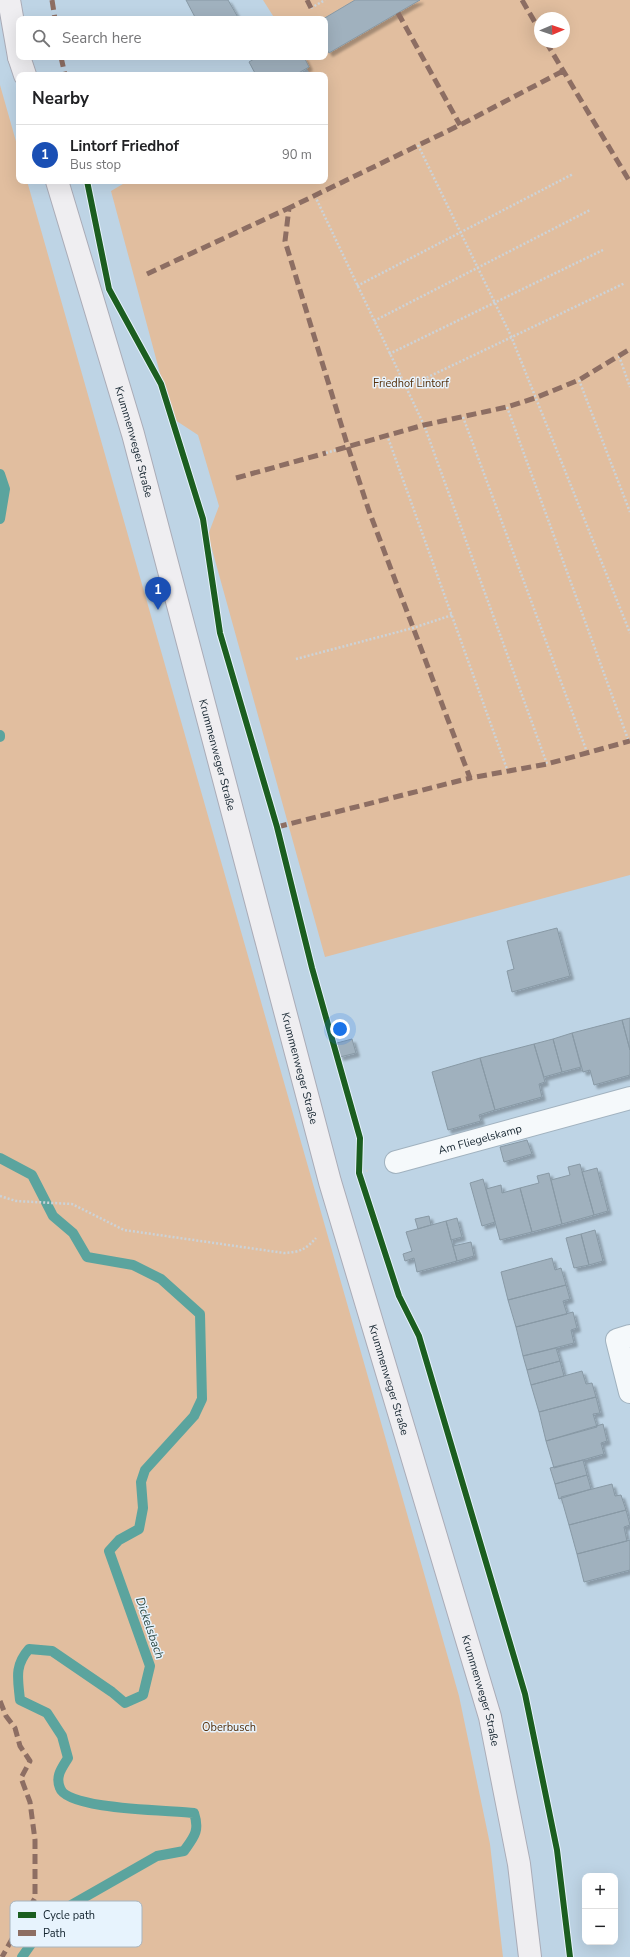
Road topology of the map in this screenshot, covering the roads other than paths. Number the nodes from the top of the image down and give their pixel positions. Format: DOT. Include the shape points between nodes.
graph roads {
  1 [pos="9,0"];
  2 [pos="16,40"];
  3 [pos="20,60"];
  4 [pos="23,72"];
  5 [pos="58,184"];
  6 [pos="630,1098"];
  7 [pos="396,1162"];
  8 [pos="630,1336"];
  9 [pos="630,1392"];
  10 [pos="530,1957"];
  1 -- 2 [label="main road"];
  3 -- 4 [label="main road"];
  5 -- 10 [label="main road, Krummenweger Straße" via="133,434 330,1182 490,1717 519,1864"];
  6 -- 7 [label="lane, Am Fliegelskamp"];
  8 -- 9 [label="lane" via="617,1340"];
}
